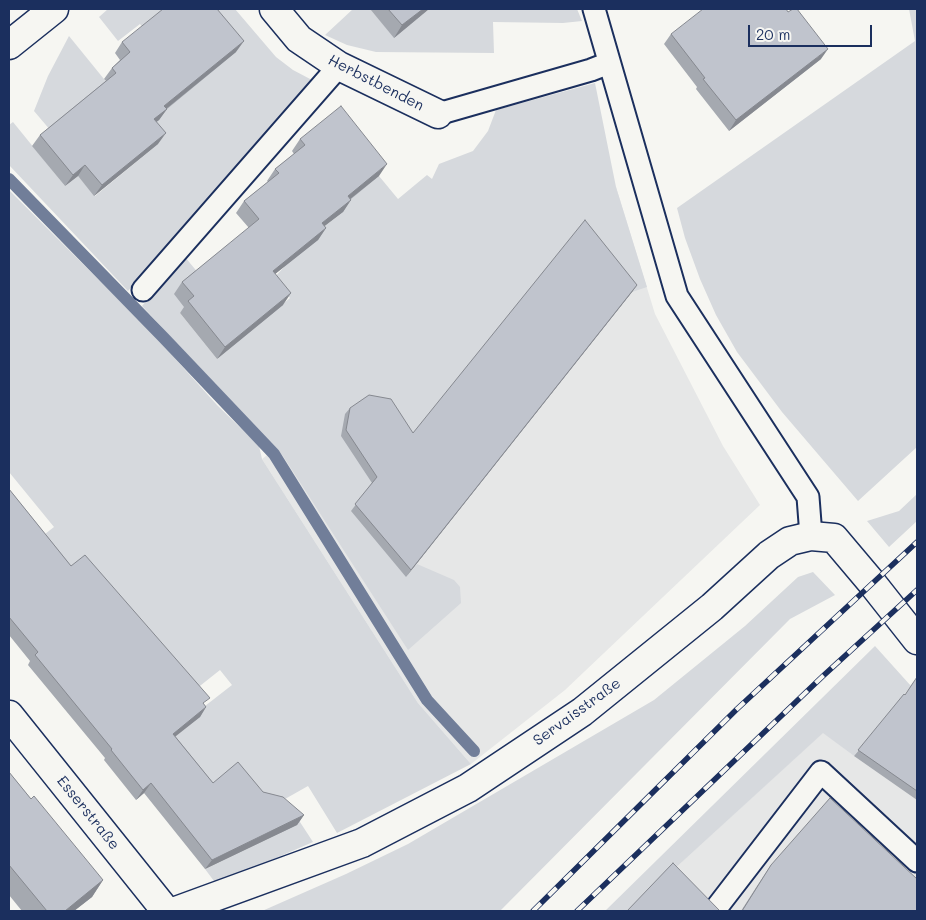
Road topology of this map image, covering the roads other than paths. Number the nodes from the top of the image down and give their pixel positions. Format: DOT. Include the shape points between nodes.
graph roads {
  1 [pos="54,9"];
  2 [pos="274,9"];
  3 [pos="594,9"];
  4 [pos="9,46"];
  5 [pos="610,62"];
  6 [pos="339,66"];
  7 [pos="438,114"];
  8 [pos="143,290"];
  9 [pos="811,536"];
  10 [pos="917,640"];
  11 [pos="9,715"];
  12 [pos="917,861"];
  13 [pos="166,911"];
  14 [pos="176,911"];
  15 [pos="714,911"];
  1 -- 4 [label="street"];
  2 -- 6 [label="street, Herbstbenden" via="299,39"];
  3 -- 5 [label="lane"];
  5 -- 7 [label="lane, Herbstbenden"];
  5 -- 9 [label="lane" via="677,296 808,498"];
  6 -- 7 [label="street, Herbstbenden"];
  6 -- 8 [label="lane"];
  9 -- 10 [label="street, Servaisstraße" via="834,538"];
  9 -- 14 [label="street, Servaisstraße" via="790,541 769,555 712,607 582,712 468,788 362,843"];
  11 -- 13 [label="street, Esserstraße"];
  12 -- 15 [label="lane" via="820,772"];
}
